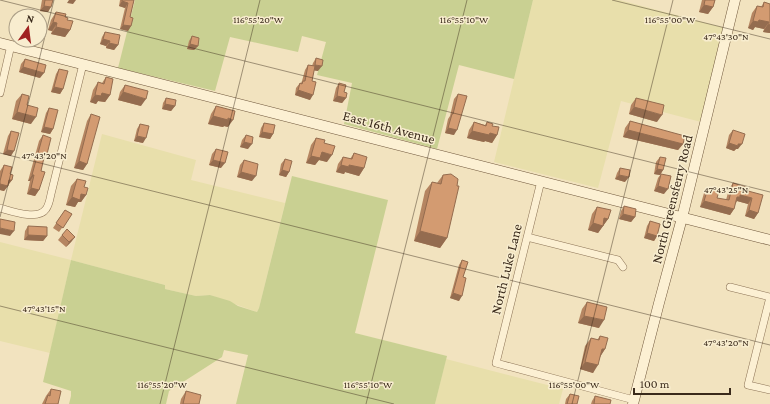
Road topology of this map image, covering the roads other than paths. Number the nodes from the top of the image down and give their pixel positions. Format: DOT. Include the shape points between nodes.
graph roads {
  1 [pos="735,0"];
  2 [pos="10,48"];
  3 [pos="22,48"];
  4 [pos="83,64"];
  5 [pos="0,93"];
  6 [pos="541,181"];
  7 [pos="0,208"];
  8 [pos="682,218"];
  9 [pos="527,237"];
  10 [pos="770,240"];
  11 [pos="623,267"];
  12 [pos="730,287"];
  13 [pos="770,297"];
  14 [pos="770,390"];
  15 [pos="634,402"];
  1 -- 8 [label="street, North Greensferry Road"];
  2 -- 5 [label="street"];
  3 -- 4 [label="street, East 16th Avenue"];
  4 -- 6 [label="street, East 16th Avenue"];
  4 -- 7 [label="street" via="45,211 31,216"];
  6 -- 8 [label="street, East 16th Avenue"];
  6 -- 9 [label="street, North Luke Lane"];
  8 -- 10 [label="street, East 16th Avenue"];
  8 -- 15 [label="street, North Greensferry Road"];
  9 -- 11 [label="street" via="618,260"];
  9 -- 15 [label="street, North Luke Lane" via="496,363"];
  12 -- 13 [label="street"];
  13 -- 14 [label="street" via="748,384"];
}
